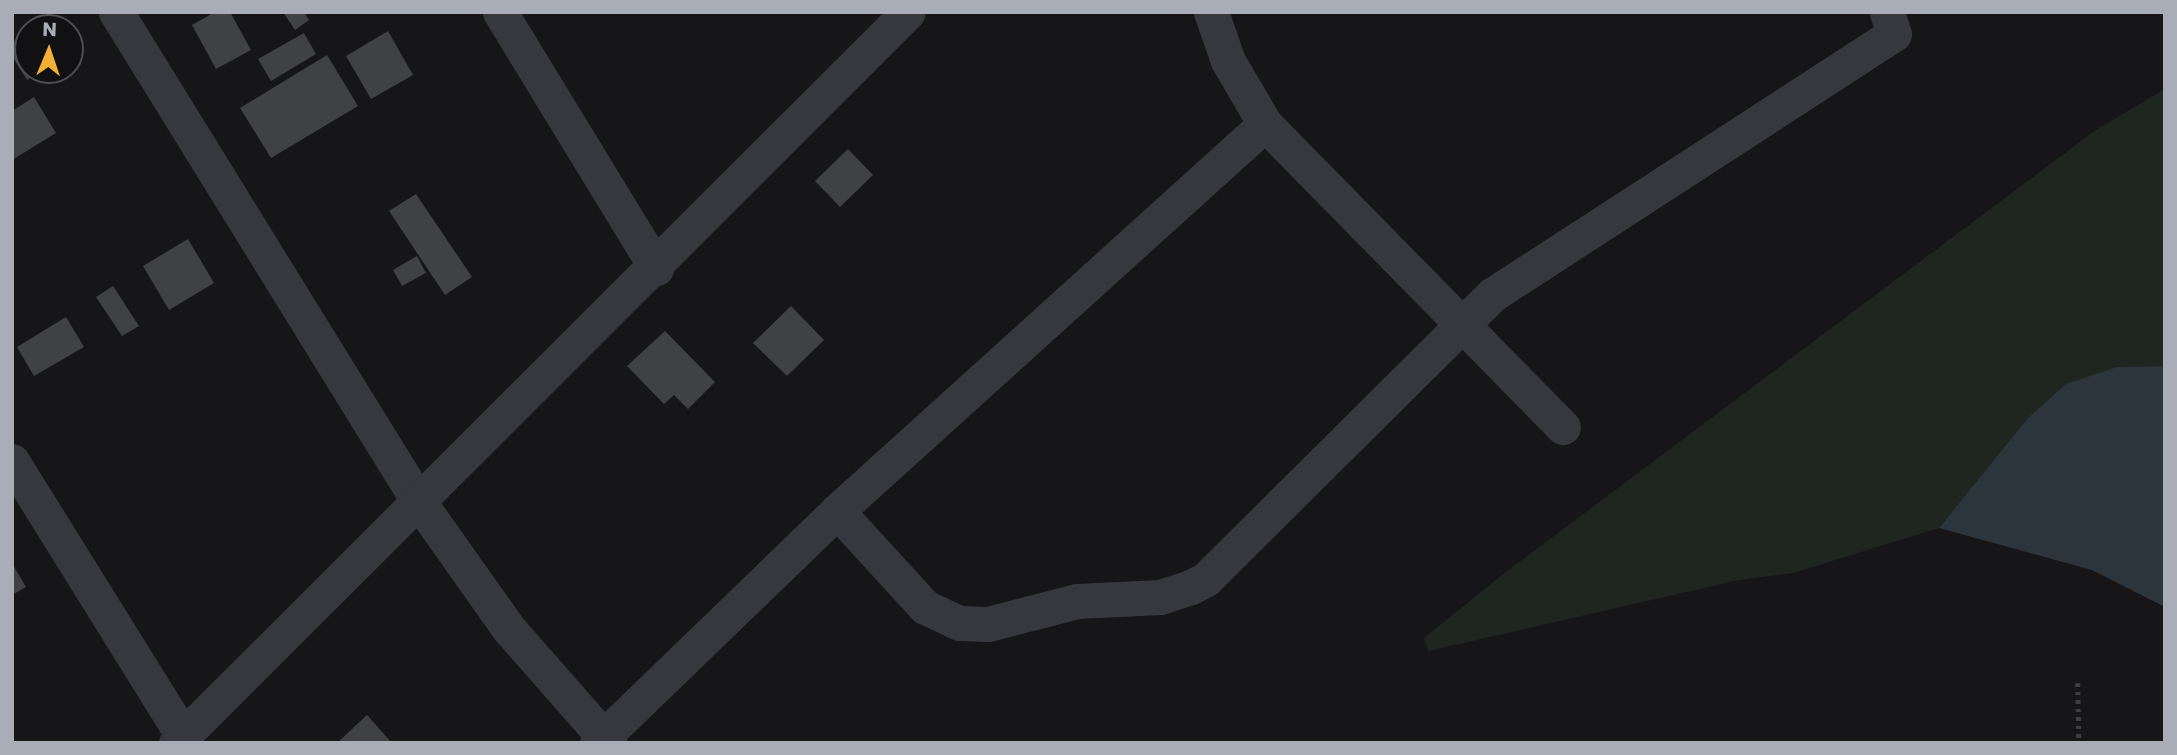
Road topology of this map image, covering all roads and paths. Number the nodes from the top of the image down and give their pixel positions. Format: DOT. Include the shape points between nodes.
graph roads {
  1 [pos="116,12"];
  2 [pos="500,12"];
  3 [pos="908,12"];
  4 [pos="1212,12"];
  5 [pos="1886,12"];
  6 [pos="1265,124"];
  7 [pos="656,268"];
  8 [pos="1460,323"];
  9 [pos="1563,427"];
  10 [pos="12,461"];
  11 [pos="419,502"];
  12 [pos="837,511"];
  13 [pos="2078,684"];
  14 [pos="180,740"];
  15 [pos="603,741"];
  16 [pos="2079,743"];
  1 -- 11 [label="street"];
  2 -- 7 [label="street"];
  3 -- 7 [label="street"];
  4 -- 6 [label="street" via="1228,61"];
  5 -- 8 [label="street" via="1894,34 1492,295"];
  6 -- 8 [label="street"];
  6 -- 12 [label="street"];
  7 -- 11 [label="street"];
  8 -- 9 [label="street"];
  8 -- 12 [label="street" via="1206,579 1176,594 1077,601 988,624 960,622 925,607"];
  10 -- 14 [label="street"];
  11 -- 14 [label="street"];
  11 -- 15 [label="street" via="509,629"];
  12 -- 15 [label="street"];
  13 -- 16 [label="path"];
}
